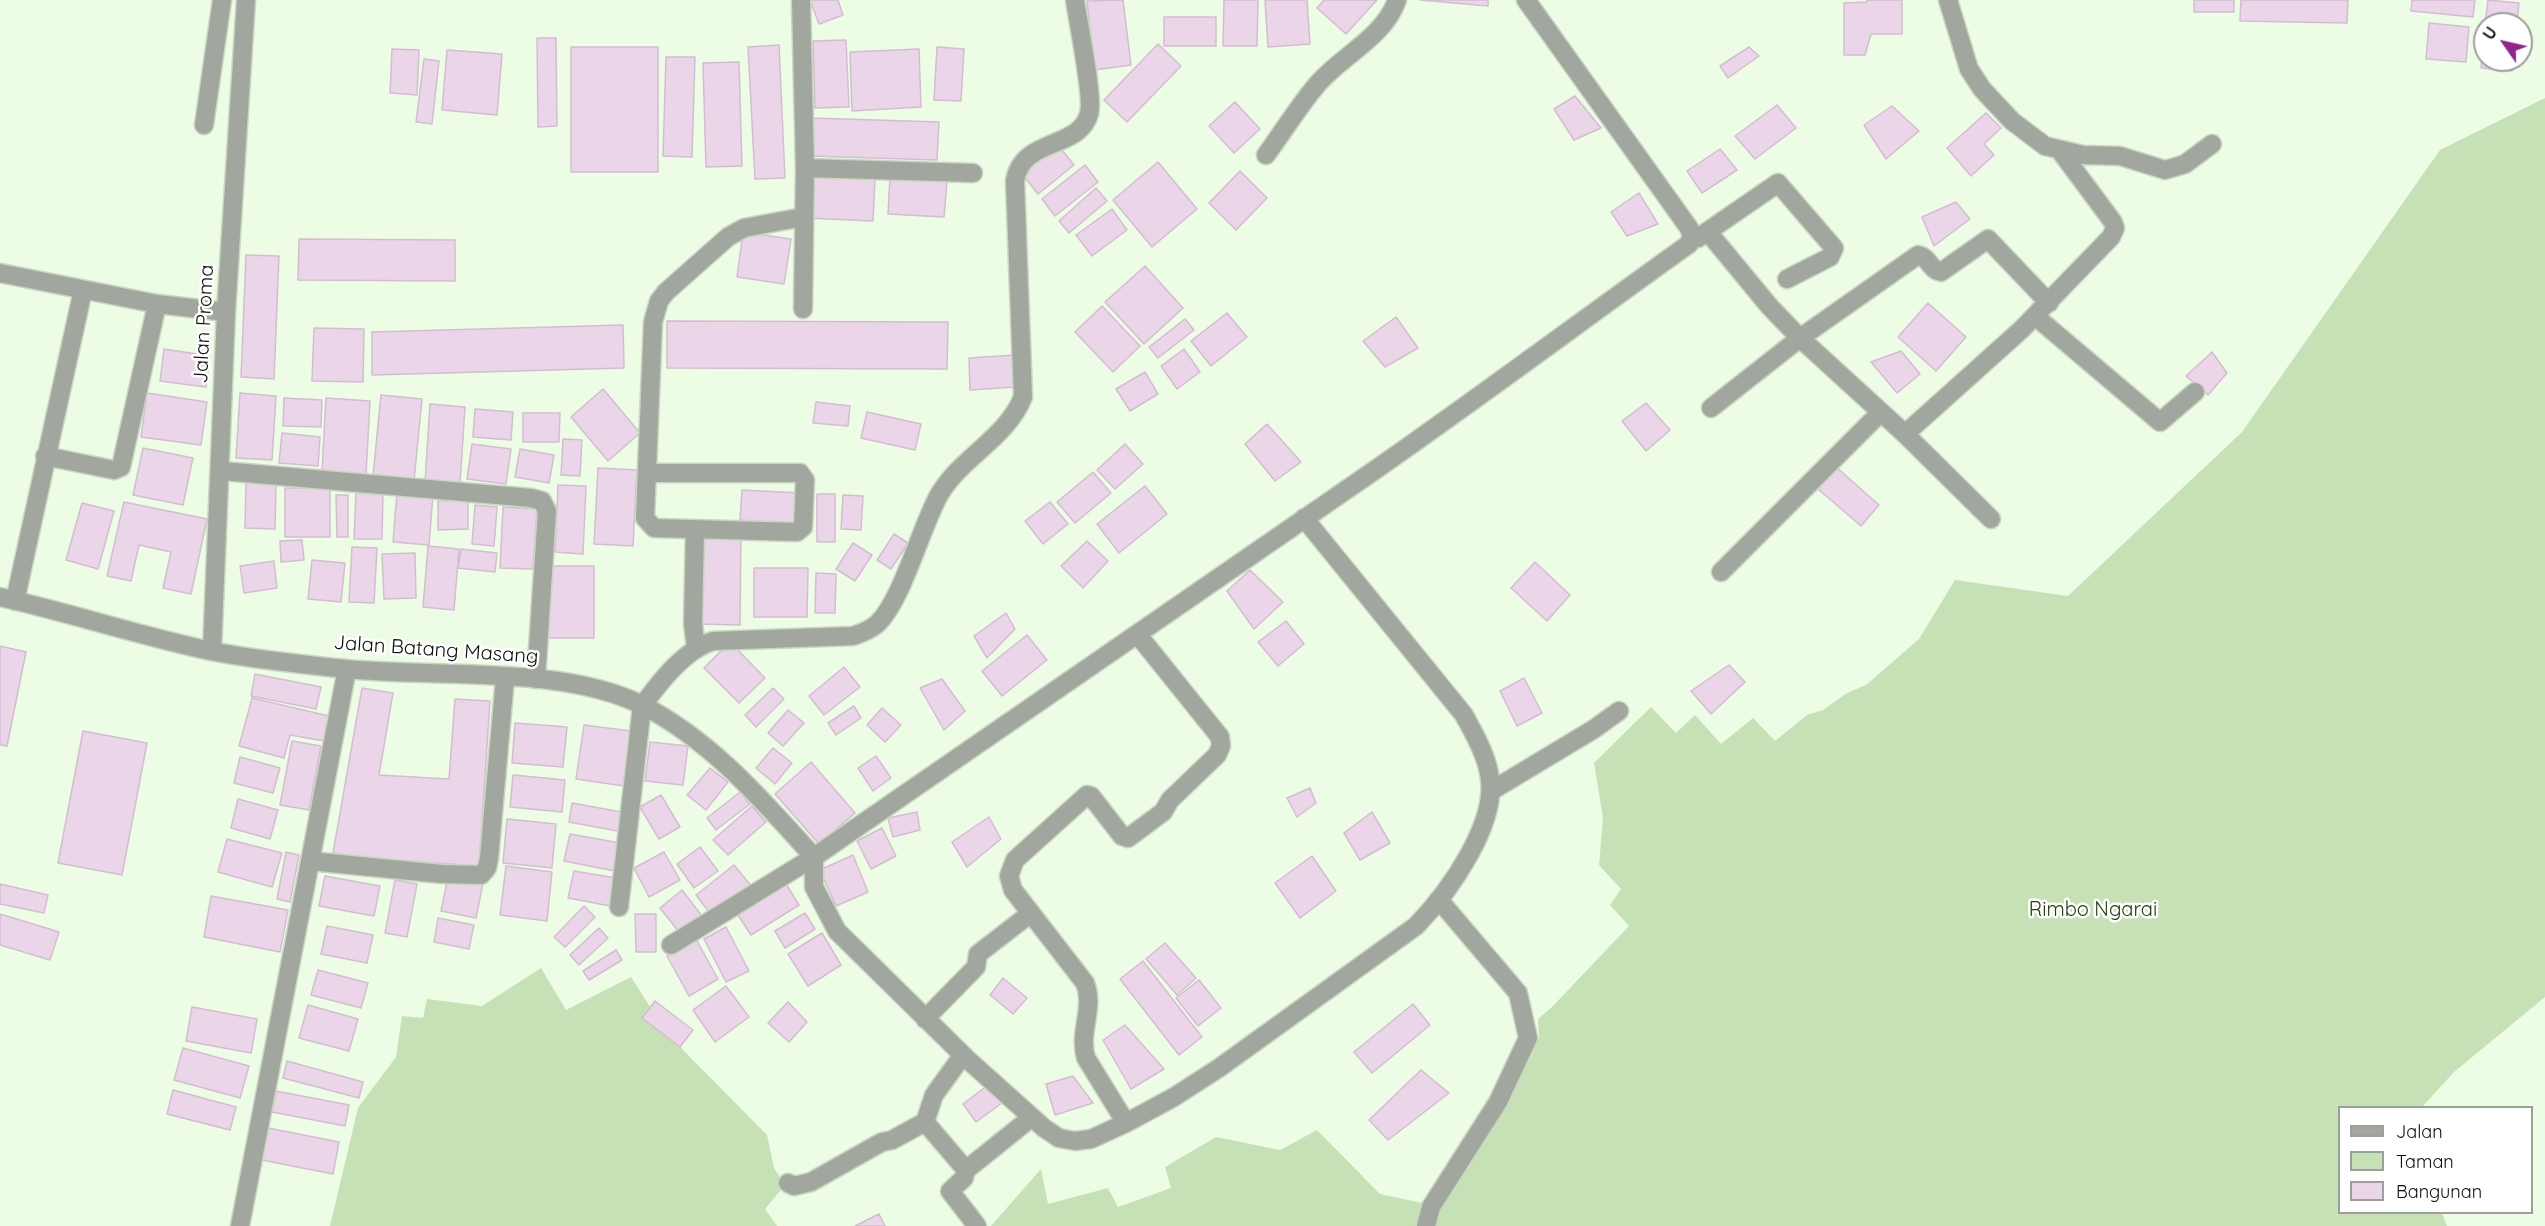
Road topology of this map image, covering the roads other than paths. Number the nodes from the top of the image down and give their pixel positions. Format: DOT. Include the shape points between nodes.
graph roads {
  1 [pos="222,0"];
  2 [pos="246,0"];
  3 [pos="801,0"];
  4 [pos="1075,0"];
  5 [pos="1397,0"];
  6 [pos="1526,0"];
  7 [pos="1948,0"];
  8 [pos="204,125"];
  9 [pos="2212,144"];
  10 [pos="2061,152"];
  11 [pos="1266,155"];
  12 [pos="805,168"];
  13 [pos="974,172"];
  14 [pos="803,217"];
  15 [pos="1708,232"];
  16 [pos="1689,244"];
  17 [pos="0,273"];
  18 [pos="1787,279"];
  19 [pos="83,290"];
  20 [pos="2049,303"];
  21 [pos="157,304"];
  22 [pos="803,309"];
  23 [pos="226,312"];
  24 [pos="2035,316"];
  25 [pos="1800,338"];
  26 [pos="2195,393"];
  27 [pos="1711,408"];
  28 [pos="1881,412"];
  29 [pos="1905,434"];
  30 [pos="45,456"];
  31 [pos="222,471"];
  32 [pos="647,473"];
  33 [pos="1304,518"];
  34 [pos="1991,519"];
  35 [pos="695,529"];
  36 [pos="1721,572"];
  37 [pos="8,599"];
  38 [pos="1138,635"];
  39 [pos="696,648"];
  40 [pos="212,651"];
  41 [pos="347,669"];
  42 [pos="505,678"];
  43 [pos="536,680"];
  44 [pos="642,706"];
  45 [pos="1618,711"];
  46 [pos="1491,791"];
  47 [pos="814,857"];
  48 [pos="310,861"];
  49 [pos="1440,901"];
  50 [pos="619,907"];
  51 [pos="1031,912"];
  52 [pos="671,945"];
  53 [pos="925,1018"];
  54 [pos="963,1055"];
  55 [pos="1032,1117"];
  56 [pos="926,1122"];
  57 [pos="1126,1123"];
  58 [pos="966,1170"];
  59 [pos="788,1183"];
  60 [pos="240,1226"];
  61 [pos="977,1226"];
  62 [pos="1426,1226"];
  1 -- 8 [label="street"];
  2 -- 23 [label="street, Jalan Proma"];
  3 -- 12 [label="street"];
  4 -- 39 [label="street" via="1090,112 1080,129 1022,161 1015,181 1023,397 1017,412 949,479 888,610 867,632 853,636 713,641"];
  5 -- 11 [label="street" via="1373,34 1315,87"];
  6 -- 16 [label="street" via="1689,228"];
  7 -- 10 [label="street" via="1970,69 1982,89 2026,133"];
  9 -- 10 [label="street" via="2185,164 2165,170 2120,156"];
  10 -- 20 [label="street" via="2115,228"];
  12 -- 13 [label="street"];
  12 -- 14 [label="street"];
  14 -- 22 [label="street"];
  14 -- 32 [label="street" via="736,232 659,301 653,322"];
  15 -- 16 [label="street"];
  15 -- 18 [label="street" via="1778,183 1834,248 1830,257"];
  15 -- 25 [label="street"];
  16 -- 33 [label="street"];
  17 -- 19 [label="street"];
  19 -- 21 [label="street"];
  19 -- 30 [label="street"];
  20 -- 24 [label="street"];
  20 -- 25 [label="street" via="1989,239 1941,272 1922,255 1914,256"];
  21 -- 23 [label="street"];
  21 -- 30 [label="street" via="122,467 114,470"];
  23 -- 31 [label="street, Jalan Proma"];
  24 -- 26 [label="street" via="2157,420"];
  24 -- 29 [label="street"];
  25 -- 27 [label="street"];
  25 -- 28 [label="street"];
  28 -- 29 [label="street"];
  28 -- 36 [label="street"];
  29 -- 34 [label="street"];
  30 -- 37 [label="street"];
  31 -- 40 [label="street, Jalan Proma"];
  31 -- 43 [label="street" via="542,501 547,511"];
  32 -- 35 [label="street" via="648,524 654,528"];
  32 -- 35 [label="street" via="800,473 805,480 805,523 797,532"];
  33 -- 38 [label="street"];
  33 -- 46 [label="street" via="1464,715 1481,746"];
  35 -- 39 [label="street"];
  37 -- 40 [label="street, Jalan Batang Masang"];
  38 -- 47 [label="street"];
  38 -- 51 [label="street" via="1220,737 1221,746 1162,812 1128,838 1122,836 1091,795 1076,804 1010,869 1013,890"];
  39 -- 44 [label="street"];
  40 -- 41 [label="street, Jalan Batang Masang"];
  41 -- 42 [label="street, Jalan Batang Masang"];
  41 -- 48 [label="street"];
  42 -- 43 [label="street, Jalan Batang Masang"];
  42 -- 48 [label="street" via="489,858 481,875"];
  43 -- 44 [label="street, Jalan Batang Masang" via="588,686"];
  44 -- 47 [label="street, Jalan Batang Masang" via="702,744 735,771"];
  44 -- 50 [label="street"];
  45 -- 46 [label="street"];
  46 -- 49 [label="street" via="1482,823 1460,872"];
  47 -- 52 [label="street"];
  47 -- 53 [label="street" via="814,887 837,931"];
  48 -- 60 [label="street"];
  49 -- 57 [label="street" via="1416,926 1219,1068"];
  49 -- 62 [label="street" via="1518,993 1528,1038 1498,1102 1431,1207"];
  51 -- 53 [label="street" via="978,954 976,967"];
  51 -- 57 [label="street" via="1085,983 1090,995 1083,1048"];
  53 -- 54 [label="street"];
  54 -- 55 [label="street"];
  54 -- 56 [label="street" via="934,1095"];
  55 -- 57 [label="street" via="1059,1138 1075,1141 1091,1139"];
  55 -- 58 [label="street"];
  56 -- 58 [label="street"];
  56 -- 59 [label="street" via="811,1182 794,1186"];
  58 -- 61 [label="street" via="964,1178 950,1191"];
}
